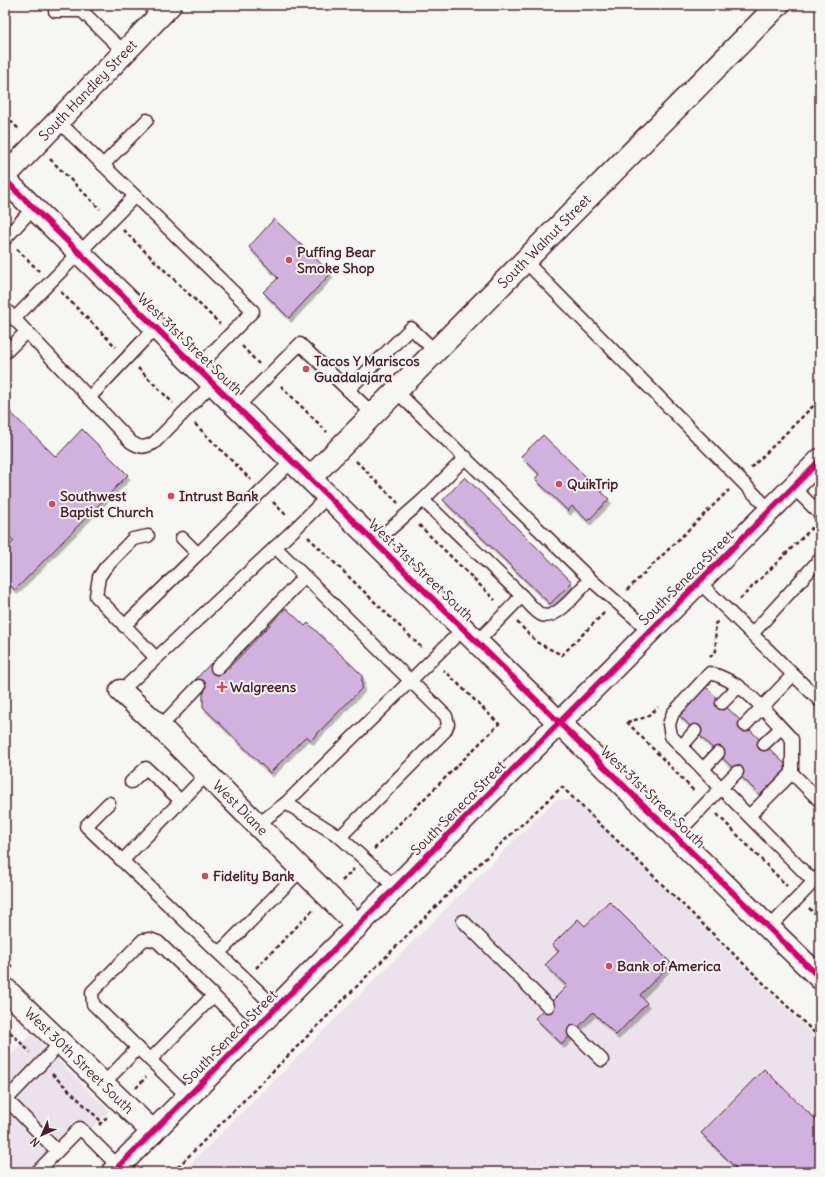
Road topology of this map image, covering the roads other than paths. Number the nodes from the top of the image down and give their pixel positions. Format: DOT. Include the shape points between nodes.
graph roads {
  1 [pos="778,5"];
  2 [pos="159,9"];
  3 [pos="54,11"];
  4 [pos="125,53"];
  5 [pos="147,120"];
  6 [pos="58,121"];
  7 [pos="103,165"];
  8 [pos="5,176"];
  9 [pos="5,180"];
  10 [pos="136,196"];
  11 [pos="34,208"];
  12 [pos="5,238"];
  13 [pos="79,252"];
  14 [pos="525,261"];
  15 [pos="5,309"];
  16 [pos="14,319"];
  17 [pos="156,327"];
  18 [pos="26,332"];
  19 [pos="436,351"];
  20 [pos="5,353"];
  21 [pos="197,368"];
  22 [pos="212,383"];
  23 [pos="348,390"];
  24 [pos="396,391"];
  25 [pos="89,398"];
  26 [pos="237,407"];
  27 [pos="373,414"];
  28 [pos="466,457"];
  29 [pos="820,460"];
  30 [pos="292,461"];
  31 [pos="310,478"];
  32 [pos="793,487"];
  33 [pos="328,496"];
  34 [pos="423,500"];
  35 [pos="770,510"];
  36 [pos="820,514"];
  37 [pos="148,536"];
  38 [pos="182,538"];
  39 [pos="375,542"];
  40 [pos="275,547"];
  41 [pos="198,554"];
  42 [pos="820,559"];
  43 [pos="304,576"];
  44 [pos="590,580"];
  45 [pos="699,582"];
  46 [pos="522,596"];
  47 [pos="124,626"];
  48 [pos="650,632"];
  49 [pos="752,634"];
  50 [pos="470,635"];
  51 [pos="156,658"];
  52 [pos="217,668"];
  53 [pos="793,675"];
  54 [pos="410,680"];
  55 [pos="199,686"];
  56 [pos="739,686"];
  57 [pos="121,691"];
  58 [pos="820,701"];
  59 [pos="722,703"];
  60 [pos="761,708"];
  61 [pos="560,722"];
  62 [pos="745,725"];
  63 [pos="160,727"];
  64 [pos="781,728"];
  65 [pos="696,731"];
  66 [pos="764,744"];
  67 [pos="681,747"];
  68 [pos="718,753"];
  69 [pos="703,769"];
  70 [pos="737,772"];
  71 [pos="792,773"];
  72 [pos="207,774"];
  73 [pos="131,782"];
  74 [pos="721,788"];
  75 [pos="181,801"];
  76 [pos="820,801"];
  77 [pos="109,803"];
  78 [pos="286,803"];
  79 [pos="749,816"];
  80 [pos="257,825"];
  81 [pos="675,836"];
  82 [pos="340,837"];
  83 [pos="122,861"];
  84 [pos="302,869"];
  85 [pos="817,879"];
  86 [pos="396,888"];
  87 [pos="463,921"];
  88 [pos="358,926"];
  89 [pos="769,928"];
  90 [pos="219,953"];
  91 [pos="820,978"];
  92 [pos="5,988"];
  93 [pos="214,996"];
  94 [pos="548,1006"];
  95 [pos="276,1008"];
  96 [pos="574,1032"];
  97 [pos="252,1033"];
  98 [pos="61,1043"];
  99 [pos="138,1048"];
  100 [pos="602,1060"];
  101 [pos="153,1063"];
  102 [pos="103,1084"];
  103 [pos="188,1097"];
  104 [pos="6,1100"];
  105 [pos="153,1132"];
  106 [pos="57,1151"];
  107 [pos="116,1169"];
  108 [pos="37,1172"];
  1 -- 14 [label="street, South Walnut Street"];
  2 -- 4 [label="street, South Handley Street"];
  3 -- 4 [label="lane" via="82,11"];
  4 -- 6 [label="street, South Handley Street"];
  5 -- 7 [label="lane"];
  6 -- 7 [label="lane"];
  6 -- 8 [label="street, South Handley Street"];
  7 -- 10 [label="lane"];
  9 -- 11 [label="street, West 31st Street South"];
  10 -- 13 [label="lane"];
  10 -- 21 [label="lane" via="253,311"];
  11 -- 12 [label="lane"];
  11 -- 13 [label="street, West 31st Street South"];
  13 -- 16 [label="lane"];
  13 -- 17 [label="street, West 31st Street South"];
  14 -- 19 [label="street, South Walnut Street"];
  14 -- 35 [label="lane"];
  15 -- 16 [label="lane"];
  16 -- 18 [label="lane"];
  17 -- 21 [label="street, West 31st Street South"];
  17 -- 25 [label="lane"];
  18 -- 20 [label="lane"];
  18 -- 25 [label="lane"];
  19 -- 23 [label="lane" via="411,328"];
  19 -- 24 [label="street, South Walnut Street"];
  21 -- 22 [label="street, West 31st Street South"];
  22 -- 25 [label="lane" via="154,443 143,447 131,442"];
  22 -- 26 [label="street, West 31st Street South"];
  23 -- 26 [label="lane" via="300,344"];
  23 -- 27 [label="lane"];
  24 -- 27 [label="street, South Walnut Street"];
  24 -- 28 [label="lane"];
  26 -- 30 [label="street, West 31st Street South"];
  27 -- 31 [label="street, South Walnut Street"];
  28 -- 34 [label="lane"];
  28 -- 44 [label="lane"];
  29 -- 32 [label="street, South Seneca Street"];
  30 -- 31 [label="street, West 31st Street South"];
  30 -- 41 [label="lane"];
  31 -- 33 [label="street, West 31st Street South"];
  32 -- 35 [label="street, South Seneca Street"];
  32 -- 36 [label="lane"];
  33 -- 39 [label="street, West 31st Street South"];
  33 -- 40 [label="lane"];
  34 -- 39 [label="lane"];
  34 -- 46 [label="lane"];
  35 -- 45 [label="street, South Seneca Street"];
  37 -- 47 [label="lane" via="133,539 99,577 96,596"];
  38 -- 41 [label="lane"];
  39 -- 50 [label="street, West 31st Street South"];
  40 -- 43 [label="lane"];
  40 -- 51 [label="lane"];
  41 -- 47 [label="lane"];
  42 -- 49 [label="lane"];
  43 -- 52 [label="lane"];
  43 -- 54 [label="lane"];
  44 -- 46 [label="lane" via="557,613 549,617 541,615"];
  44 -- 48 [label="lane"];
  45 -- 48 [label="street, South Seneca Street"];
  45 -- 49 [label="lane"];
  46 -- 50 [label="lane" via="506,612"];
  47 -- 51 [label="lane"];
  48 -- 61 [label="street, South Seneca Street"];
  49 -- 53 [label="lane"];
  50 -- 54 [label="lane" via="433,659"];
  50 -- 61 [label="street, West 31st Street South"];
  51 -- 57 [label="lane"];
  53 -- 58 [label="lane"];
  53 -- 60 [label="lane"];
  54 -- 78 [label="lane"];
  54 -- 82 [label="lane" via="446,716 448,724 445,731"];
  55 -- 63 [label="lane"];
  56 -- 59 [label="lane"];
  56 -- 60 [label="lane"];
  56 -- 67 [label="lane" via="725,677 710,673 673,713 669,724 671,736"];
  57 -- 63 [label="street, West Diane"];
  60 -- 62 [label="lane"];
  60 -- 64 [label="lane"];
  61 -- 81 [label="street, West 31st Street South"];
  61 -- 86 [label="street, South Seneca Street"];
  63 -- 72 [label="street, West Diane"];
  64 -- 66 [label="lane"];
  64 -- 71 [label="lane" via="792,739"];
  65 -- 67 [label="lane"];
  67 -- 69 [label="lane"];
  68 -- 69 [label="lane"];
  69 -- 74 [label="lane"];
  70 -- 74 [label="lane"];
  71 -- 76 [label="lane"];
  71 -- 79 [label="lane"];
  72 -- 75 [label="lane"];
  72 -- 80 [label="street, West Diane"];
  73 -- 75 [label="lane" via="146,768"];
  74 -- 79 [label="lane"];
  74 -- 81 [label="lane"];
  75 -- 83 [label="lane"];
  77 -- 83 [label="lane" via="86,826"];
  78 -- 80 [label="lane"];
  78 -- 82 [label="lane"];
  79 -- 85 [label="lane"];
  80 -- 84 [label="street, West Diane"];
  81 -- 89 [label="street, West 31st Street South"];
  82 -- 86 [label="lane"];
  83 -- 90 [label="lane"];
  84 -- 88 [label="street, West Diane"];
  84 -- 90 [label="lane"];
  85 -- 89 [label="lane"];
  86 -- 88 [label="street, South Seneca Street"];
  87 -- 94 [label="lane"];
  88 -- 95 [label="street, South Seneca Street"];
  89 -- 91 [label="street, West 31st Street South"];
  90 -- 95 [label="lane"];
  92 -- 98 [label="street, West 30th Street South"];
  93 -- 97 [label="lane"];
  93 -- 99 [label="lane" via="158,942 143,940 92,992 93,1004"];
  93 -- 101 [label="lane"];
  95 -- 97 [label="street, South Seneca Street"];
  96 -- 100 [label="lane"];
  97 -- 103 [label="street, South Seneca Street"];
  98 -- 102 [label="street, West 30th Street South"];
  98 -- 104 [label="lane"];
  99 -- 101 [label="lane"];
  99 -- 102 [label="lane"];
  101 -- 103 [label="lane"];
  102 -- 105 [label="street, West 30th Street South"];
  103 -- 105 [label="street, South Seneca Street"];
  104 -- 106 [label="lane"];
  105 -- 107 [label="street, South Seneca Street"];
  106 -- 107 [label="lane" via="80,1128"];
  106 -- 108 [label="lane"];
}
